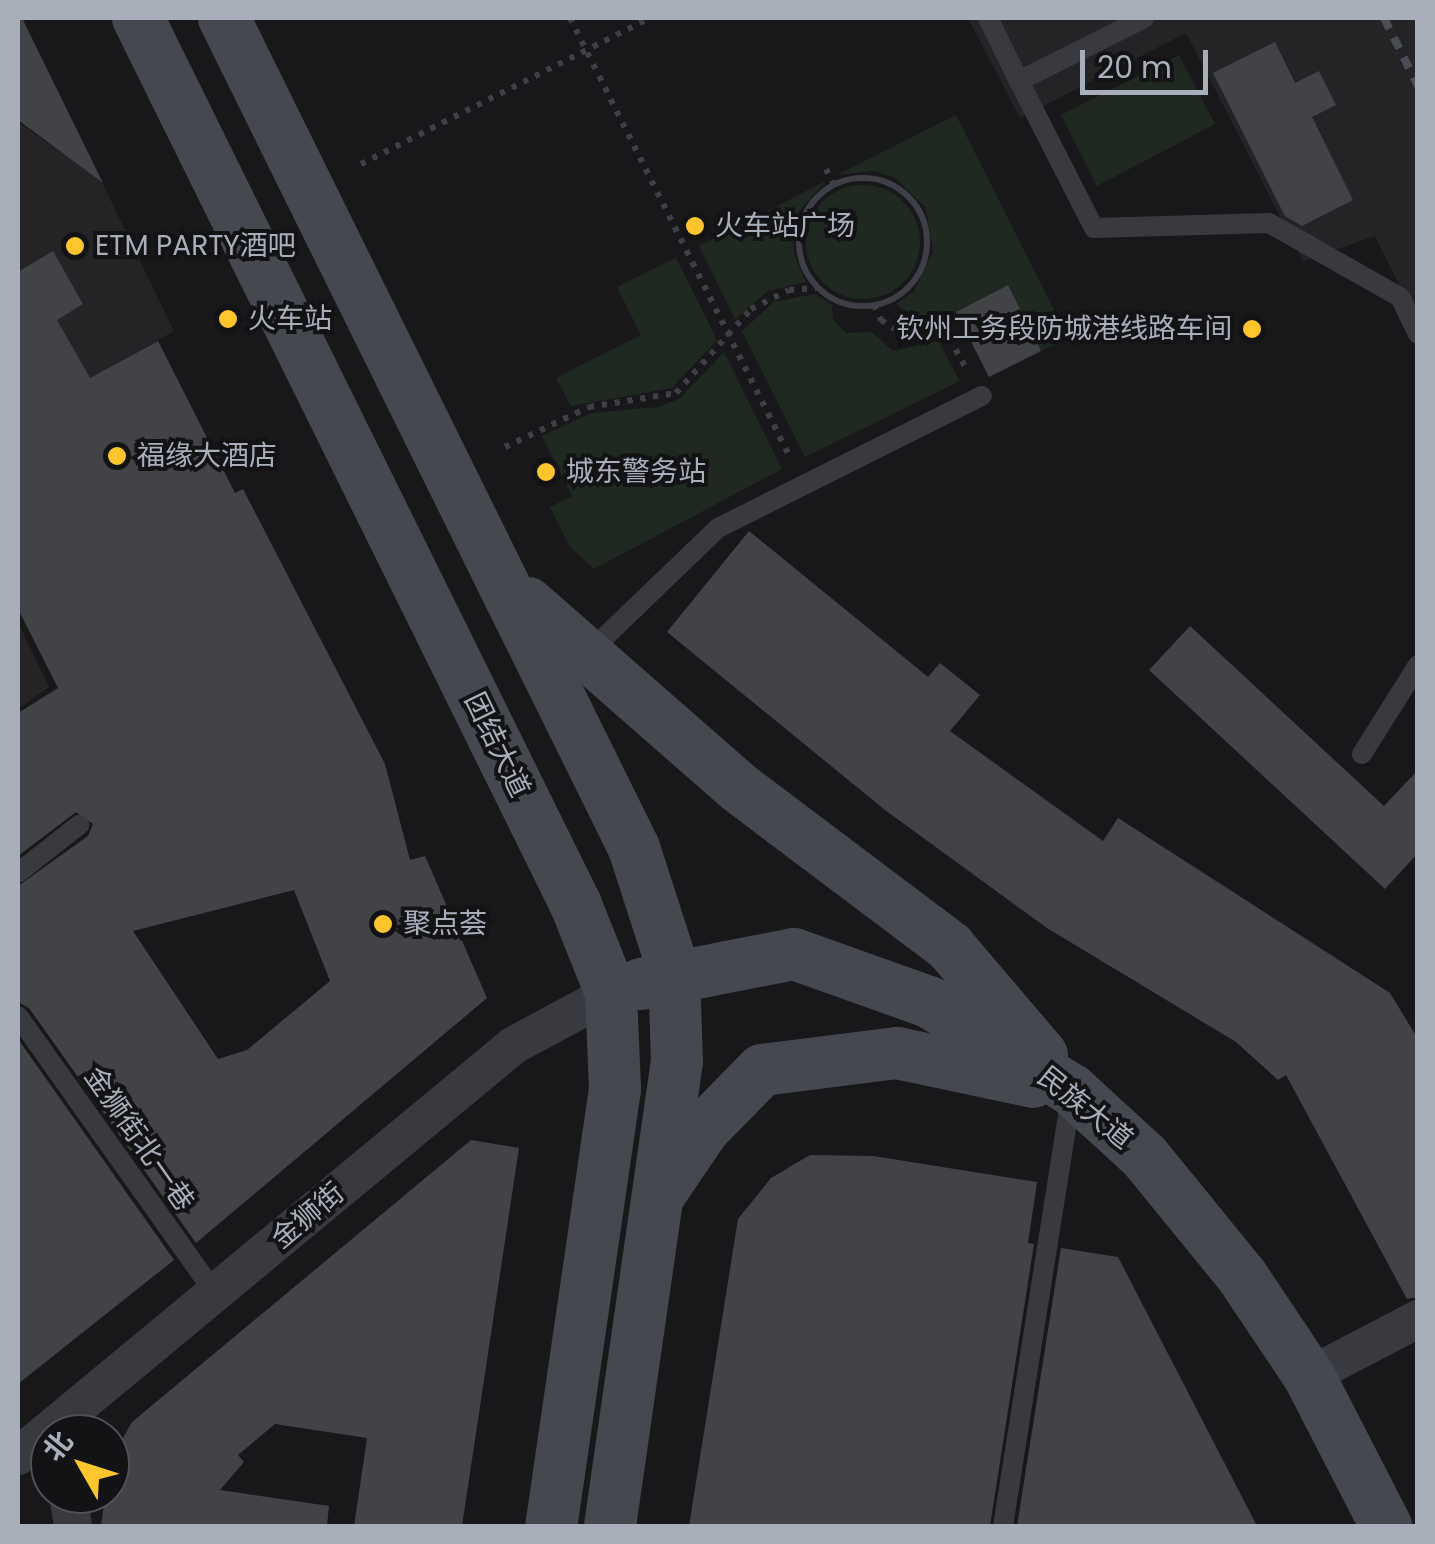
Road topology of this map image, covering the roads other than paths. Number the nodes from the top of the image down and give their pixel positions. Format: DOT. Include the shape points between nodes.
graph roads {
  1 [pos="138,18"];
  2 [pos="224,18"];
  3 [pos="988,18"];
  4 [pos="1144,18"];
  5 [pos="1019,81"];
  6 [pos="1418,334"];
  7 [pos="982,396"];
  8 [pos="1418,665"];
  9 [pos="566,667"];
  10 [pos="1362,754"];
  11 [pos="79,825"];
  12 [pos="18,873"];
  13 [pos="674,972"];
  14 [pos="610,994"];
  15 [pos="18,1016"];
  16 [pos="1072,1090"];
  17 [pos="658,1196"];
  18 [pos="215,1293"];
  19 [pos="1418,1319"];
  20 [pos="1310,1376"];
  21 [pos="78,1414"];
  22 [pos="551,1526"];
  23 [pos="610,1526"];
  24 [pos="1004,1526"];
  25 [pos="1386,1526"];
  1 -- 14 [label="main road, 团结大道" via="576,905"];
  2 -- 9 [label="main road" via="500,576"];
  3 -- 5 [label="lane"];
  4 -- 5 [label="lane"];
  5 -- 6 [label="lane" via="1094,228 1269,223 1400,297"];
  7 -- 9 [label="lane" via="718,528"];
  8 -- 10 [label="lane"];
  9 -- 13 [label="main road"];
  9 -- 16 [label="main road" via="950,947"];
  11 -- 12 [label="lane"];
  13 -- 14 [label="main road, 民族大道"];
  13 -- 16 [label="main road, 民族大道" via="794,954 930,1002"];
  13 -- 17 [label="main road" via="677,1062"];
  14 -- 18 [label="street, 金狮街" via="514,1045"];
  14 -- 22 [label="main road, 团结大道" via="615,1088"];
  15 -- 18 [label="lane, 金狮街北一巷"];
  16 -- 17 [label="main road" via="897,1052 762,1070 704,1129"];
  16 -- 20 [label="main road, 民族大道" via="1145,1156 1242,1276"];
  16 -- 24 [label="lane"];
  17 -- 23 [label="main road"];
  18 -- 21 [label="street, 金狮街"];
  19 -- 20 [label="street"];
  20 -- 25 [label="main road, 民族大道"];
}
